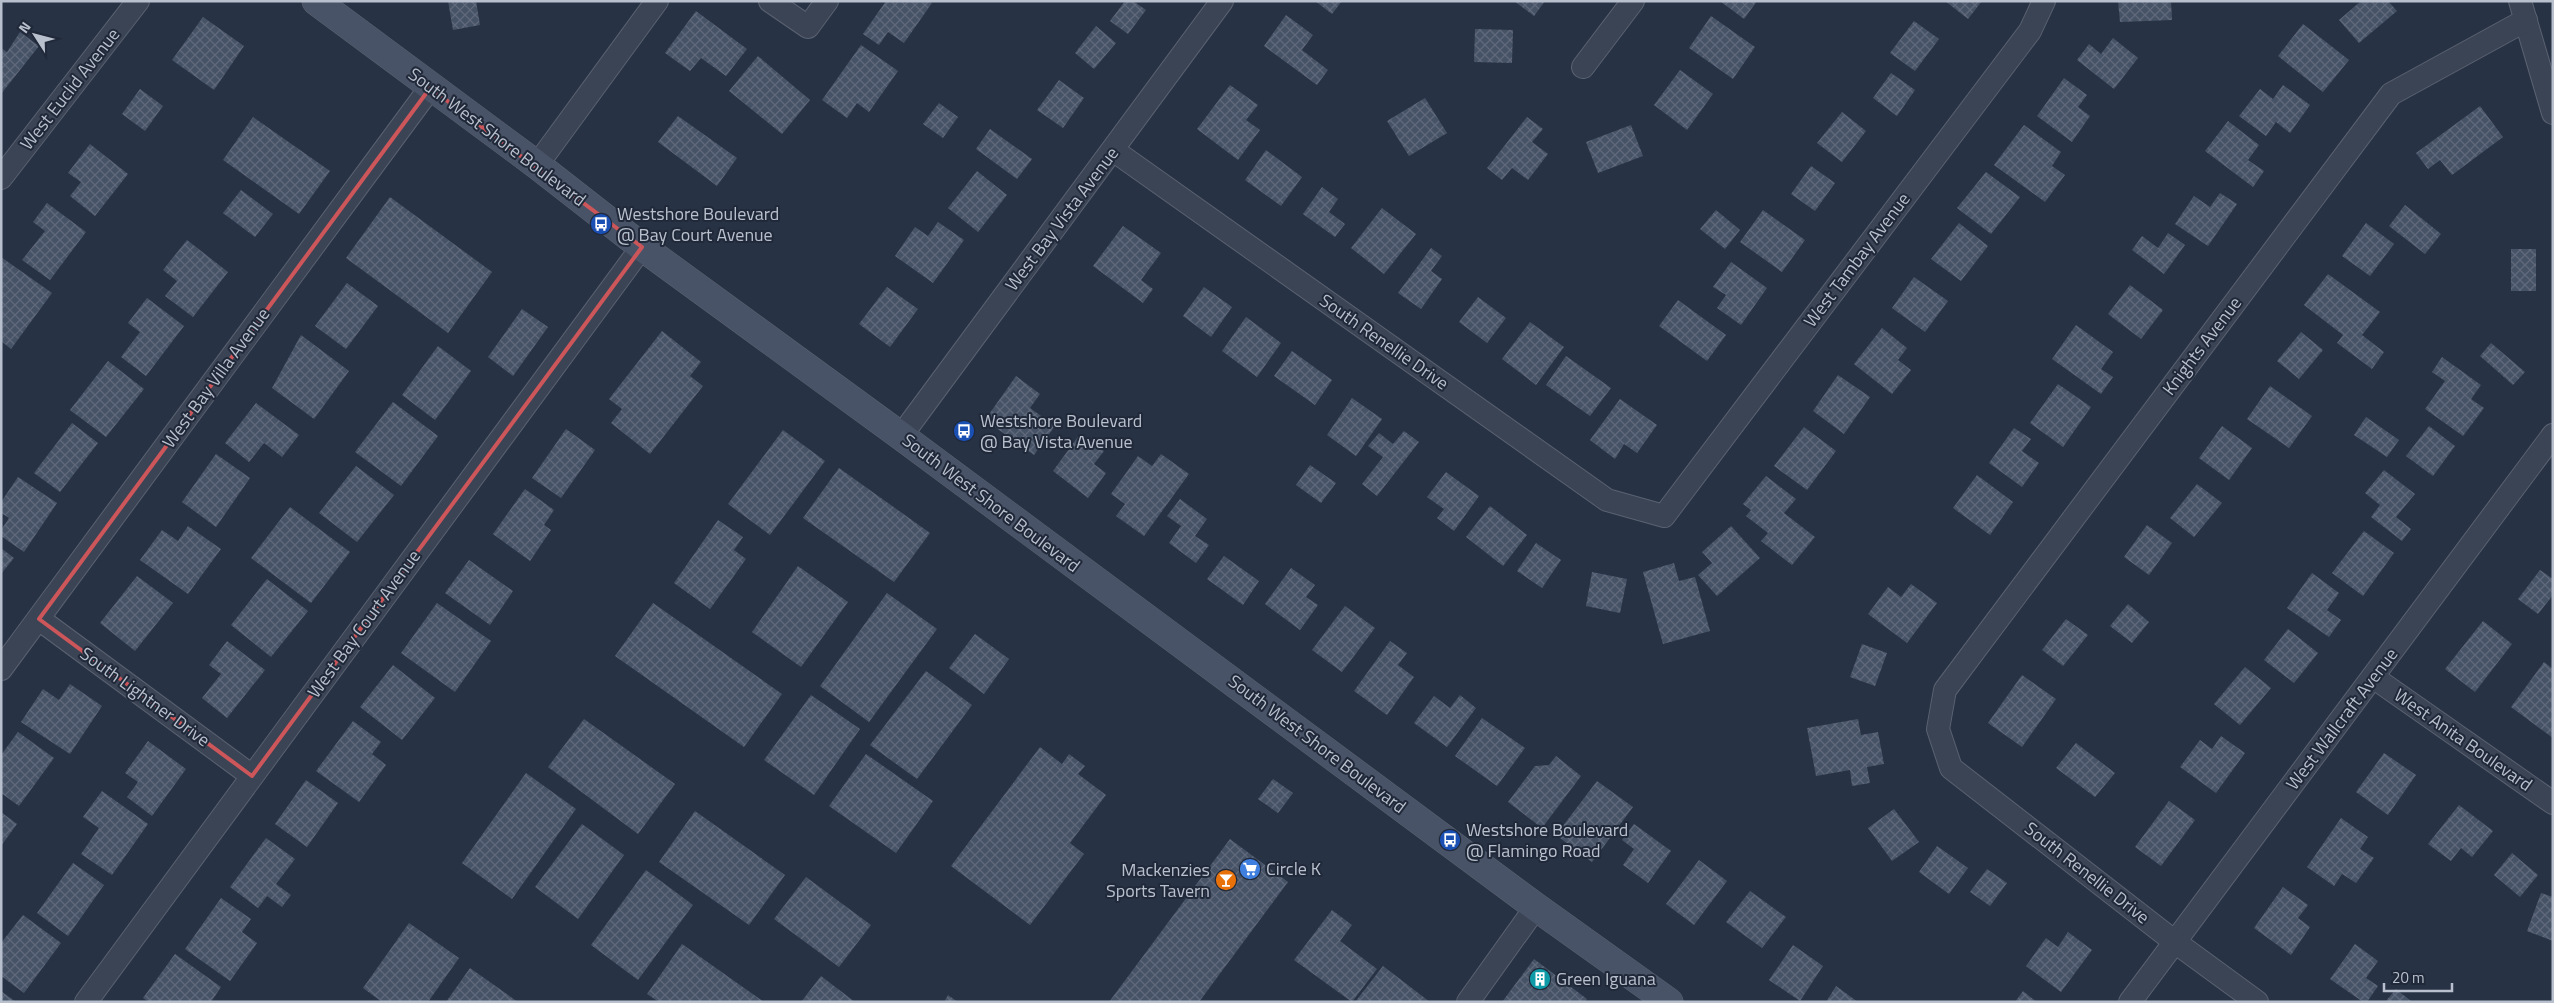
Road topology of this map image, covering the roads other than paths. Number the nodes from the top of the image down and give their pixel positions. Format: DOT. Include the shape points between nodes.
graph roads {
  1 [pos="138,1"];
  2 [pos="316,1"];
  3 [pos="657,1"];
  4 [pos="770,1"];
  5 [pos="827,1"];
  6 [pos="1222,1"];
  7 [pos="1633,1"];
  8 [pos="2044,1"];
  9 [pos="2523,11"];
  10 [pos="1583,67"];
  11 [pos="430,88"];
  12 [pos="2553,113"];
  13 [pos="1113,150"];
  14 [pos="537,165"];
  15 [pos="3,172"];
  16 [pos="642,247"];
  17 [pos="2553,435"];
  18 [pos="901,436"];
  19 [pos="1664,516"];
  20 [pos="38,619"];
  21 [pos="1,669"];
  22 [pos="2373,677"];
  23 [pos="1938,729"];
  24 [pos="252,776"];
  25 [pos="2553,803"];
  26 [pos="1536,907"];
  27 [pos="2175,942"];
  28 [pos="86,1002"];
  29 [pos="1468,1002"];
  30 [pos="1669,1002"];
  31 [pos="2130,1002"];
  32 [pos="2257,1002"];
  1 -- 15 [label="street, West Euclid Avenue"];
  2 -- 11 [label="street, South West Shore Boulevard"];
  3 -- 14 [label="street"];
  4 -- 5 [label="street" via="808,27"];
  6 -- 13 [label="street, West Bay Vista Avenue"];
  7 -- 10 [label="street"];
  8 -- 19 [label="street, West Tambay Avenue" via="2030,31"];
  9 -- 12 [label="street"];
  9 -- 23 [label="street, Knights Avenue" via="2391,94 1944,690"];
  11 -- 14 [label="street, South West Shore Boulevard"];
  11 -- 20 [label="street, West Bay Villa Avenue"];
  13 -- 18 [label="street, West Bay Vista Avenue"];
  13 -- 19 [label="street, South Renellie Drive" via="1607,500"];
  14 -- 16 [label="street, South West Shore Boulevard"];
  16 -- 18 [label="street, South West Shore Boulevard"];
  16 -- 24 [label="street, West Bay Court Avenue"];
  17 -- 22 [label="street, West Wallcraft Avenue"];
  18 -- 26 [label="street, South West Shore Boulevard"];
  20 -- 21 [label="street, West Bay Villa Avenue"];
  20 -- 24 [label="street, South Lightner Drive"];
  22 -- 25 [label="street, West Anita Boulevard"];
  22 -- 27 [label="street, West Wallcraft Avenue"];
  23 -- 27 [label="street, South Renellie Drive" via="1950,768"];
  24 -- 28 [label="street, West Bay Court Avenue"];
  26 -- 29 [label="street"];
  26 -- 30 [label="street, South West Shore Boulevard"];
  27 -- 31 [label="street, West Wallcraft Avenue"];
  27 -- 32 [label="street, South Renellie Drive"];
}
